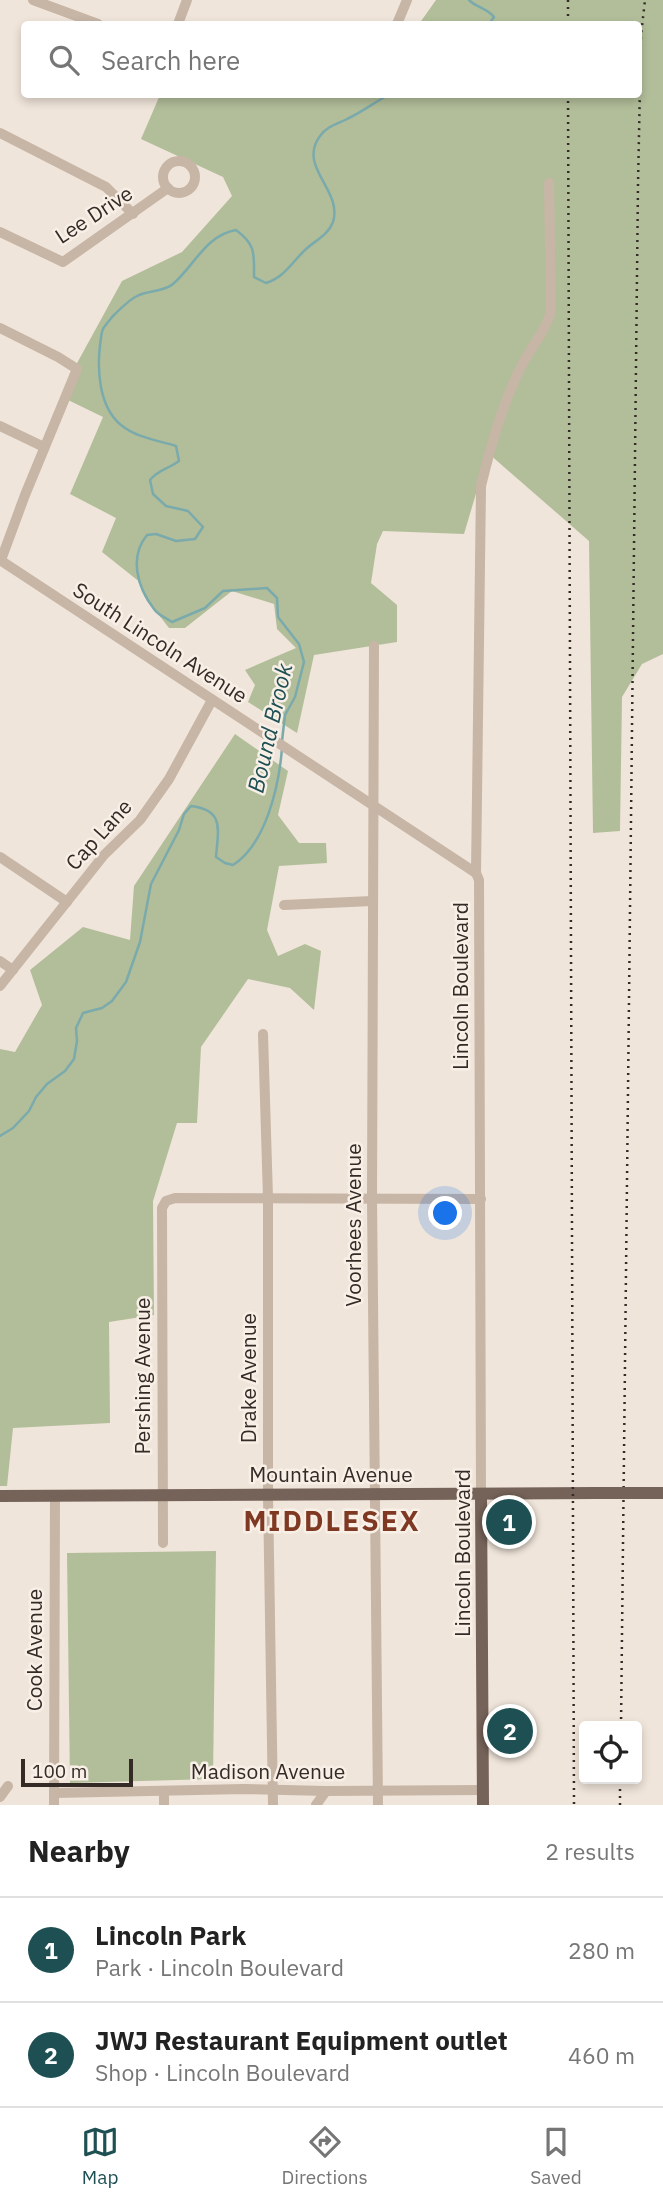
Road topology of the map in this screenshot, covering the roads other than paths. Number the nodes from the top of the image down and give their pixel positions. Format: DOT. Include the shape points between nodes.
graph roads {
  1 [pos="33,0"];
  2 [pos="187,0"];
  3 [pos="407,0"];
  4 [pos="53,4"];
  5 [pos="91,21"];
  6 [pos="179,21"];
  7 [pos="398,21"];
  8 [pos="0,133"];
  9 [pos="549,183"];
  10 [pos="168,188"];
  11 [pos="133,214"];
  12 [pos="0,232"];
  13 [pos="0,328"];
  14 [pos="0,426"];
  15 [pos="44,447"];
  16 [pos="1,560"];
  17 [pos="374,646"];
  18 [pos="212,700"];
  19 [pos="373,805"];
  20 [pos="0,858"];
  21 [pos="476,873"];
  22 [pos="372,901"];
  23 [pos="66,902"];
  24 [pos="284,905"];
  25 [pos="0,961"];
  26 [pos="13,970"];
  27 [pos="0,986"];
  28 [pos="263,1034"];
  29 [pos="268,1198"];
  30 [pos="372,1199"];
  31 [pos="481,1199"];
  32 [pos="663,1493"];
  33 [pos="375,1494"];
  34 [pos="268,1495"];
  35 [pos="481,1495"];
  36 [pos="0,1496"];
  37 [pos="55,1496"];
  38 [pos="162,1496"];
  39 [pos="163,1543"];
  40 [pos="8,1786"];
  41 [pos="275,1790"];
  42 [pos="483,1790"];
  43 [pos="164,1791"];
  44 [pos="326,1791"];
  45 [pos="378,1791"];
  46 [pos="54,1793"];
  47 [pos="0,1797"];
  48 [pos="54,1805"];
  49 [pos="164,1805"];
  50 [pos="273,1805"];
  51 [pos="316,1805"];
  52 [pos="378,1805"];
  53 [pos="483,1805"];
  1 -- 4 [label="street"];
  2 -- 6 [label="street"];
  3 -- 7 [label="street"];
  4 -- 5 [label="street"];
  8 -- 11 [label="street" via="106,187"];
  9 -- 21 [label="street, Lincoln Boulevard" via="549,319 506,402 481,486"];
  10 -- 11 [label="street, Lee Drive"];
  11 -- 12 [label="street, Lee Drive" via="64,262"];
  13 -- 15 [label="street" via="77,369"];
  14 -- 15 [label="street"];
  15 -- 16 [label="street"];
  16 -- 18 [label="street, South Lincoln Avenue"];
  17 -- 19 [label="street, Voorhees Avenue"];
  18 -- 19 [label="street, South Lincoln Avenue"];
  18 -- 23 [label="street, Cap Lane" via="169,779 140,820"];
  19 -- 21 [label="street, South Lincoln Avenue"];
  19 -- 22 [label="street, Voorhees Avenue"];
  20 -- 23 [label="street"];
  21 -- 31 [label="street, Lincoln Boulevard" via="480,880"];
  22 -- 24 [label="street"];
  22 -- 30 [label="street, Voorhees Avenue"];
  23 -- 26 [label="street, Cap Lane"];
  25 -- 26 [label="street"];
  26 -- 27 [label="street, Cap Lane"];
  28 -- 29 [label="street, Drake Avenue"];
  29 -- 30 [label="street"];
  29 -- 34 [label="street, Drake Avenue"];
  29 -- 38 [label="street, Pershing Avenue" via="175,1198 166,1200 162,1208"];
  30 -- 31 [label="street"];
  30 -- 33 [label="street, Voorhees Avenue"];
  31 -- 35 [label="street, Lincoln Boulevard"];
  32 -- 35 [label="main road, Mountain Avenue, bridge"];
  33 -- 34 [label="main road, Mountain Avenue"];
  33 -- 35 [label="main road, Mountain Avenue"];
  33 -- 45 [label="street, Voorhees Avenue"];
  34 -- 38 [label="main road, Mountain Avenue"];
  34 -- 41 [label="street, Drake Avenue"];
  35 -- 42 [label="main road, Lincoln Boulevard"];
  36 -- 37 [label="main road, Mountain Avenue"];
  37 -- 38 [label="main road, Mountain Avenue"];
  37 -- 46 [label="street, Cook Avenue"];
  38 -- 39 [label="street, Pershing Avenue"];
  40 -- 47 [label="street"];
  41 -- 43 [label="street, Madison Avenue"];
  41 -- 44 [label="street, Madison Avenue"];
  41 -- 50 [label="street, Drake Avenue"];
  42 -- 45 [label="street, Madison Avenue"];
  42 -- 53 [label="main road, Lincoln Boulevard"];
  43 -- 46 [label="street, Madison Avenue"];
  43 -- 49 [label="street"];
  44 -- 45 [label="street, Madison Avenue"];
  44 -- 51 [label="street"];
  45 -- 52 [label="street, Voorhees Avenue"];
  46 -- 48 [label="street, Cook Avenue"];
}
